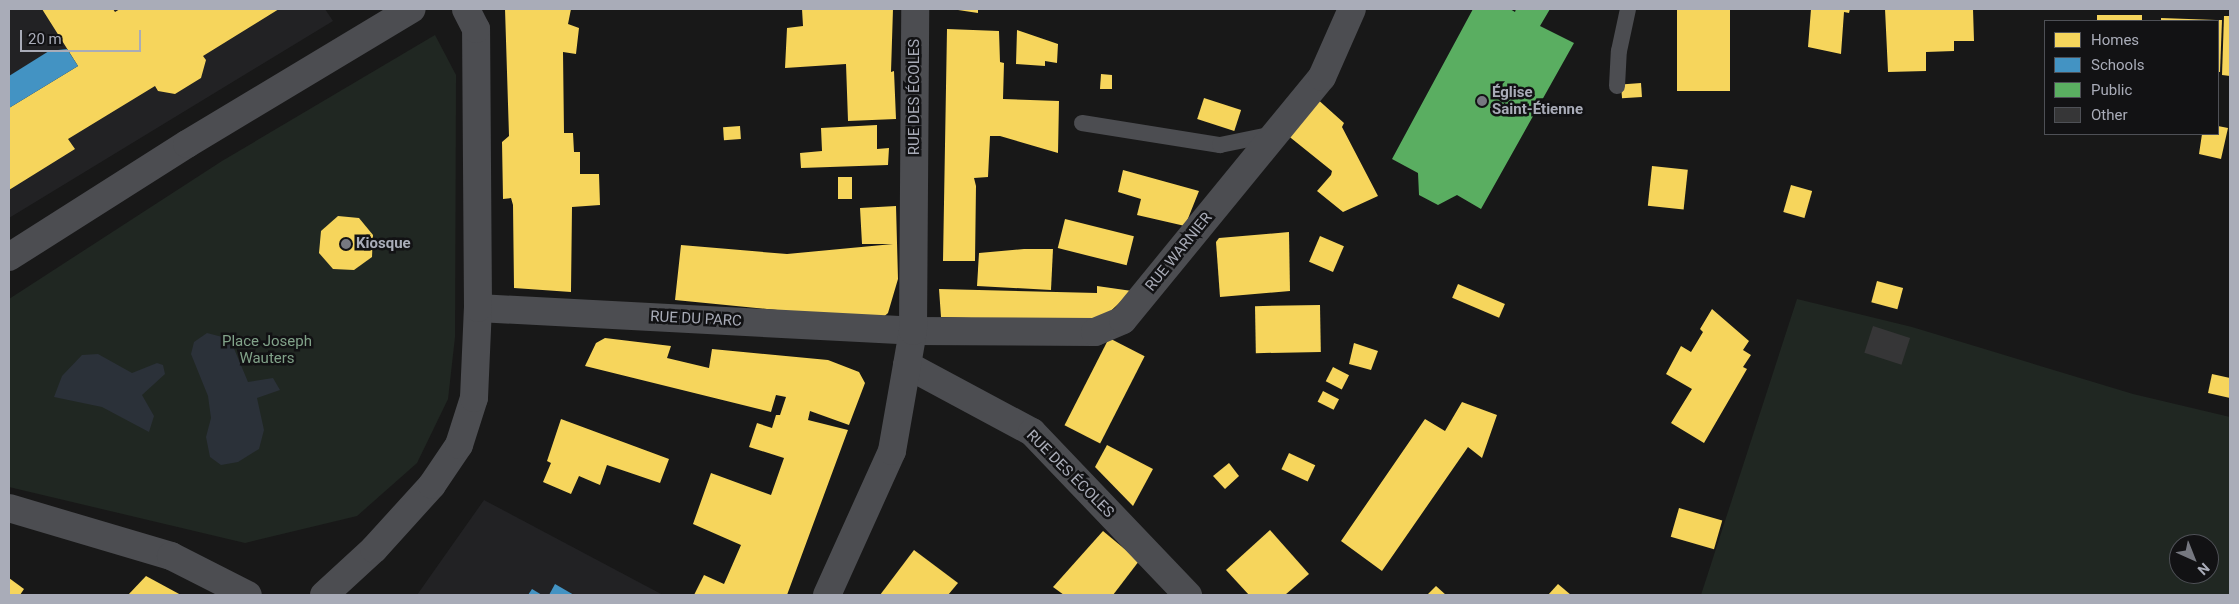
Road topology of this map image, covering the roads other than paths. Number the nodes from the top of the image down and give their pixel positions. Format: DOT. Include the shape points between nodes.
graph roads {
  1 [pos="412,9"];
  2 [pos="466,9"];
  3 [pos="915,9"];
  4 [pos="1352,9"];
  5 [pos="1628,9"];
  6 [pos="1617,86"];
  7 [pos="1082,123"];
  8 [pos="1274,134"];
  9 [pos="9,257"];
  10 [pos="478,308"];
  11 [pos="913,331"];
  12 [pos="907,365"];
  13 [pos="9,508"];
  14 [pos="248,595"];
  15 [pos="324,595"];
  16 [pos="827,595"];
  17 [pos="1188,595"];
  1 -- 9 [label="street" via="187,144"];
  2 -- 10 [label="street" via="476,28"];
  3 -- 11 [label="street, RUE DES ÉCOLES"];
  4 -- 8 [label="street, RUE WARNIER" via="1322,76"];
  5 -- 6 [label="lane" via="1619,52"];
  7 -- 8 [label="lane" via="1220,145"];
  8 -- 11 [label="street, RUE WARNIER" via="1123,320 1095,332"];
  10 -- 11 [label="street, RUE DU PARC"];
  10 -- 15 [label="street" via="474,398 459,445 432,485 374,549"];
  11 -- 12 [label="street, RUE DES ÉCOLES"];
  12 -- 16 [label="street, RUE DES ÉCOLES" via="892,451"];
  12 -- 17 [label="street, RUE DES ÉCOLES" via="1032,432"];
  13 -- 14 [label="street" via="171,556"];
}
